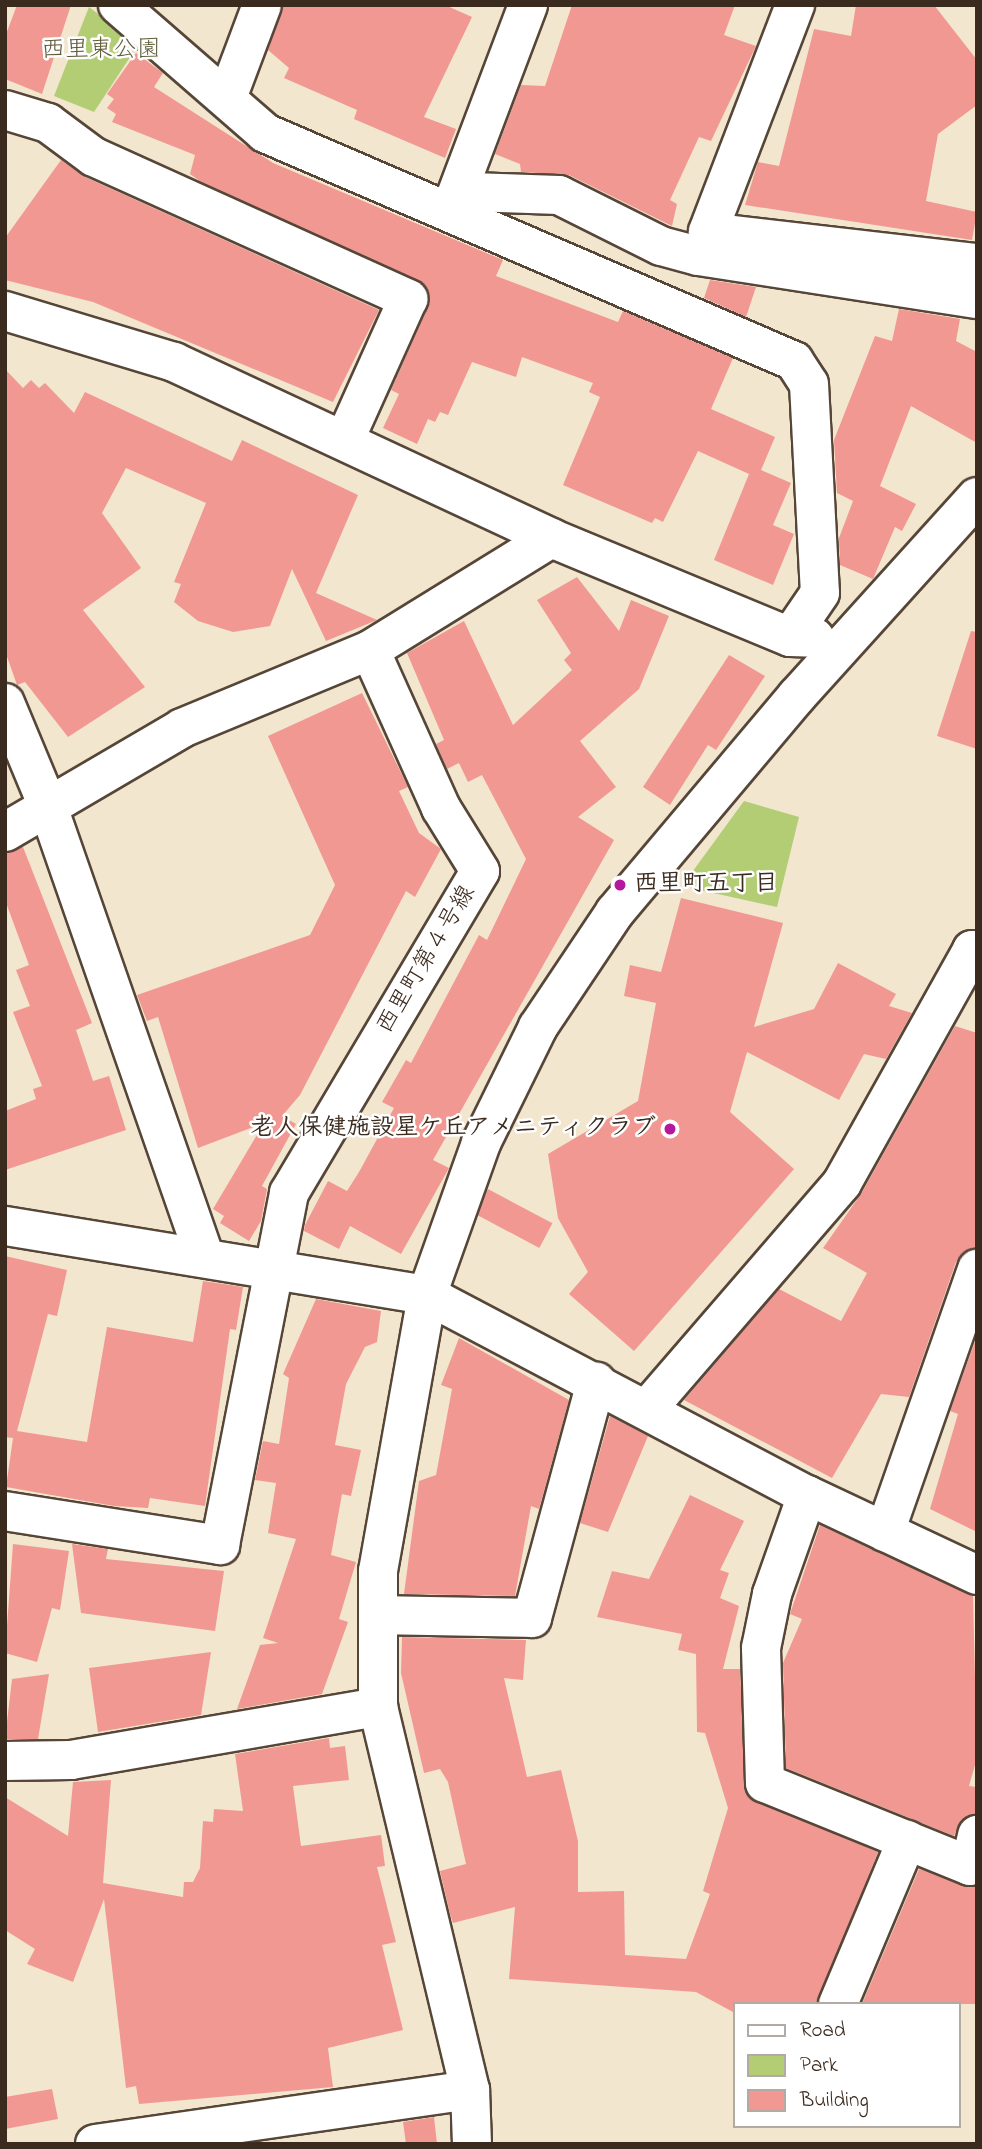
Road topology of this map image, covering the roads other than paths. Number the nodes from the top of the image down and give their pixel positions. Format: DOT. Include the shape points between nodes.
graph roads {
  1 [pos="118,5"];
  2 [pos="262,5"];
  3 [pos="528,5"];
  4 [pos="795,5"];
  5 [pos="227,98"];
  6 [pos="5,110"];
  7 [pos="455,211"];
  8 [pos="977,263"];
  9 [pos="977,299"];
  10 [pos="5,311"];
  11 [pos="346,438"];
  12 [pos="977,497"];
  13 [pos="551,538"];
  14 [pos="790,637"];
  15 [pos="845,641"];
  16 [pos="370,650"];
  17 [pos="5,703"];
  18 [pos="47,804"];
  19 [pos="5,832"];
  20 [pos="977,951"];
  21 [pos="5,1226"];
  22 [pos="204,1255"];
  23 [pos="977,1269"];
  24 [pos="278,1273"];
  25 [pos="427,1295"];
  26 [pos="596,1382"];
  27 [pos="648,1408"];
  28 [pos="807,1495"];
  29 [pos="5,1511"];
  30 [pos="885,1532"];
  31 [pos="977,1575"];
  32 [pos="380,1615"];
  33 [pos="379,1707"];
  34 [pos="5,1761"];
  35 [pos="977,1835"];
  36 [pos="907,1840"];
  37 [pos="839,2002"];
  38 [pos="470,2090"];
  39 [pos="95,2144"];
  40 [pos="472,2144"];
  1 -- 5 [label="street"];
  2 -- 5 [label="street"];
  3 -- 7 [label="street"];
  4 -- 8 [label="street" via="708,232"];
  5 -- 7 [label="street" via="265,133 311,156"];
  6 -- 11 [label="street" via="48,123 94,158 408,299"];
  7 -- 9 [label="street" via="471,192 559,195 661,246 698,256"];
  7 -- 14 [label="street" via="794,361 809,384 820,593"];
  10 -- 11 [label="street" via="174,362"];
  11 -- 13 [label="street"];
  12 -- 15 [label="street"];
  13 -- 14 [label="street"];
  13 -- 16 [label="street"];
  14 -- 15 [label="street"];
  15 -- 25 [label="street" via="615,912 538,1027 481,1143"];
  16 -- 18 [label="street" via="182,728"];
  16 -- 24 [label="street, 西里町第４号線" via="441,808 480,871 289,1193"];
  17 -- 18 [label="street"];
  18 -- 19 [label="street"];
  18 -- 22 [label="street"];
  20 -- 27 [label="street" via="842,1183"];
  21 -- 22 [label="street"];
  22 -- 24 [label="street"];
  23 -- 30 [label="street"];
  24 -- 25 [label="street"];
  24 -- 29 [label="street" via="220,1545"];
  25 -- 26 [label="street"];
  25 -- 32 [label="street" via="378,1571"];
  26 -- 27 [label="street"];
  26 -- 32 [label="street" via="532,1619"];
  27 -- 28 [label="street"];
  28 -- 30 [label="street"];
  28 -- 36 [label="street" via="761,1648 765,1783"];
  30 -- 31 [label="street"];
  32 -- 33 [label="street"];
  33 -- 34 [label="street" via="71,1760"];
  33 -- 38 [label="street"];
  35 -- 36 [label="street" via="970,1866"];
  36 -- 37 [label="street"];
  38 -- 39 [label="street"];
  38 -- 40 [label="street"];
}
